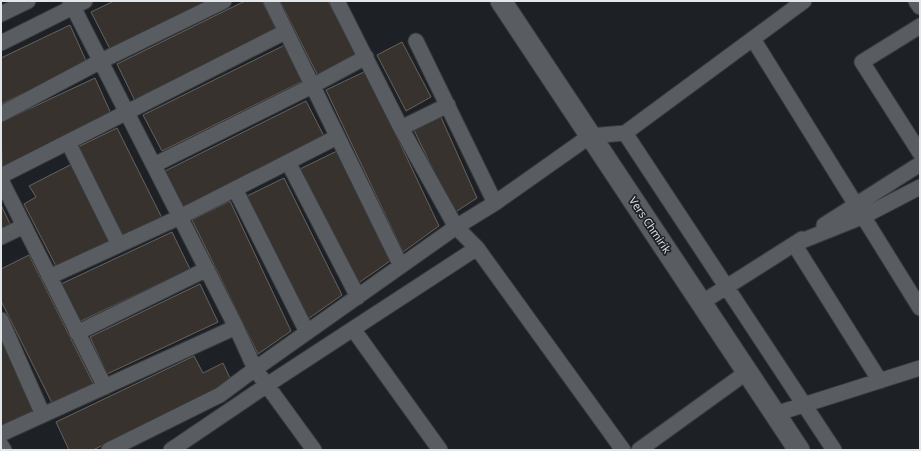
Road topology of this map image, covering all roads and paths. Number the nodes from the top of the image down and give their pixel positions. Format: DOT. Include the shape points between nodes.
graph roads {
  1 [pos="28,1"];
  2 [pos="224,1"];
  3 [pos="271,1"];
  4 [pos="337,1"];
  5 [pos="500,1"];
  6 [pos="804,1"];
  7 [pos="916,1"];
  8 [pos="76,3"];
  9 [pos="920,7"];
  10 [pos="1,14"];
  11 [pos="920,26"];
  12 [pos="285,32"];
  13 [pos="753,39"];
  14 [pos="416,41"];
  15 [pos="1,43"];
  16 [pos="366,57"];
  17 [pos="101,61"];
  18 [pos="312,86"];
  19 [pos="448,105"];
  20 [pos="127,113"];
  21 [pos="1,114"];
  22 [pos="402,128"];
  23 [pos="625,133"];
  24 [pos="590,136"];
  25 [pos="337,137"];
  26 [pos="68,142"];
  27 [pos="920,153"];
  28 [pos="288,162"];
  29 [pos="920,164"];
  30 [pos="154,165"];
  31 [pos="1,176"];
  32 [pos="1,180"];
  33 [pos="920,186"];
  34 [pos="235,189"];
  35 [pos="495,203"];
  36 [pos="860,210"];
  37 [pos="180,217"];
  38 [pos="24,226"];
  39 [pos="456,228"];
  40 [pos="1,237"];
  41 [pos="794,244"];
  42 [pos="119,245"];
  43 [pos="477,248"];
  44 [pos="401,266"];
  45 [pos="207,269"];
  46 [pos="49,277"];
  47 [pos="727,287"];
  48 [pos="358,297"];
  49 [pos="701,303"];
  50 [pos="920,308"];
  51 [pos="1,320"];
  52 [pos="236,327"];
  53 [pos="353,329"];
  54 [pos="307,332"];
  55 [pos="77,333"];
  56 [pos="920,368"];
  57 [pos="255,369"];
  58 [pos="747,372"];
  59 [pos="880,381"];
  60 [pos="267,385"];
  61 [pos="104,387"];
  62 [pos="804,405"];
  63 [pos="775,414"];
  64 [pos="43,415"];
  65 [pos="1,434"];
  66 [pos="1,445"];
  67 [pos="4,450"];
  68 [pos="110,450"];
  69 [pos="171,450"];
  70 [pos="314,450"];
  71 [pos="440,450"];
  72 [pos="623,450"];
  73 [pos="639,450"];
  74 [pos="799,450"];
  75 [pos="834,450"];
  1 -- 10 [label="street"];
  2 -- 17 [label="street"];
  3 -- 12 [label="street"];
  4 -- 16 [label="street"];
  5 -- 24 [label="street, Vers Chmirik"];
  6 -- 13 [label="street"];
  7 -- 9 [label="street"];
  8 -- 15 [label="street"];
  8 -- 17 [label="street"];
  11 -- 27 [label="street" via="862,62"];
  12 -- 18 [label="street"];
  12 -- 20 [label="street"];
  13 -- 23 [label="street"];
  13 -- 36 [label="street"];
  14 -- 19 [label="street"];
  16 -- 18 [label="street"];
  16 -- 22 [label="street"];
  17 -- 20 [label="street"];
  17 -- 21 [label="street"];
  18 -- 25 [label="street"];
  18 -- 30 [label="street"];
  19 -- 22 [label="street"];
  19 -- 35 [label="street"];
  20 -- 26 [label="street"];
  20 -- 30 [label="street"];
  22 -- 39 [label="street"];
  23 -- 24 [label="street"];
  23 -- 47 [label="street"];
  24 -- 35 [label="street"];
  24 -- 49 [label="street, Vers Chmirik"];
  25 -- 28 [label="street"];
  25 -- 44 [label="street"];
  26 -- 31 [label="street"];
  26 -- 42 [label="street"];
  28 -- 34 [label="street"];
  28 -- 48 [label="street"];
  29 -- 36 [label="street"];
  30 -- 37 [label="street"];
  32 -- 38 [label="street"];
  33 -- 36 [label="street"];
  34 -- 37 [label="street"];
  34 -- 54 [label="street"];
  35 -- 39 [label="street"];
  36 -- 41 [label="street"];
  36 -- 50 [label="street"];
  37 -- 42 [label="street"];
  37 -- 45 [label="street"];
  38 -- 40 [label="street"];
  38 -- 46 [label="street"];
  39 -- 43 [label="street"];
  39 -- 44 [label="street"];
  41 -- 47 [label="street"];
  41 -- 59 [label="street"];
  42 -- 46 [label="street"];
  43 -- 53 [label="street"];
  43 -- 72 [label="street"];
  44 -- 48 [label="street"];
  45 -- 52 [label="street"];
  45 -- 55 [label="street"];
  46 -- 55 [label="street"];
  47 -- 49 [label="street"];
  47 -- 62 [label="street"];
  48 -- 54 [label="street"];
  49 -- 58 [label="street, Vers Chmirik"];
  51 -- 64 [label="street"];
  52 -- 57 [label="street"];
  52 -- 61 [label="street"];
  53 -- 60 [label="street"];
  53 -- 71 [label="street"];
  54 -- 57 [label="street"];
  55 -- 61 [label="street"];
  56 -- 59 [label="street"];
  57 -- 60 [label="street"];
  57 -- 68 [label="street" via="220,395"];
  58 -- 63 [label="street, Vers Chmirik"];
  58 -- 73 [label="street"];
  59 -- 62 [label="street"];
  60 -- 69 [label="street"];
  60 -- 70 [label="street"];
  61 -- 64 [label="street"];
  62 -- 63 [label="street"];
  62 -- 75 [label="street"];
  63 -- 74 [label="street, Vers Chmirik"];
  64 -- 65 [label="street"];
  66 -- 67 [label="street"];
}
